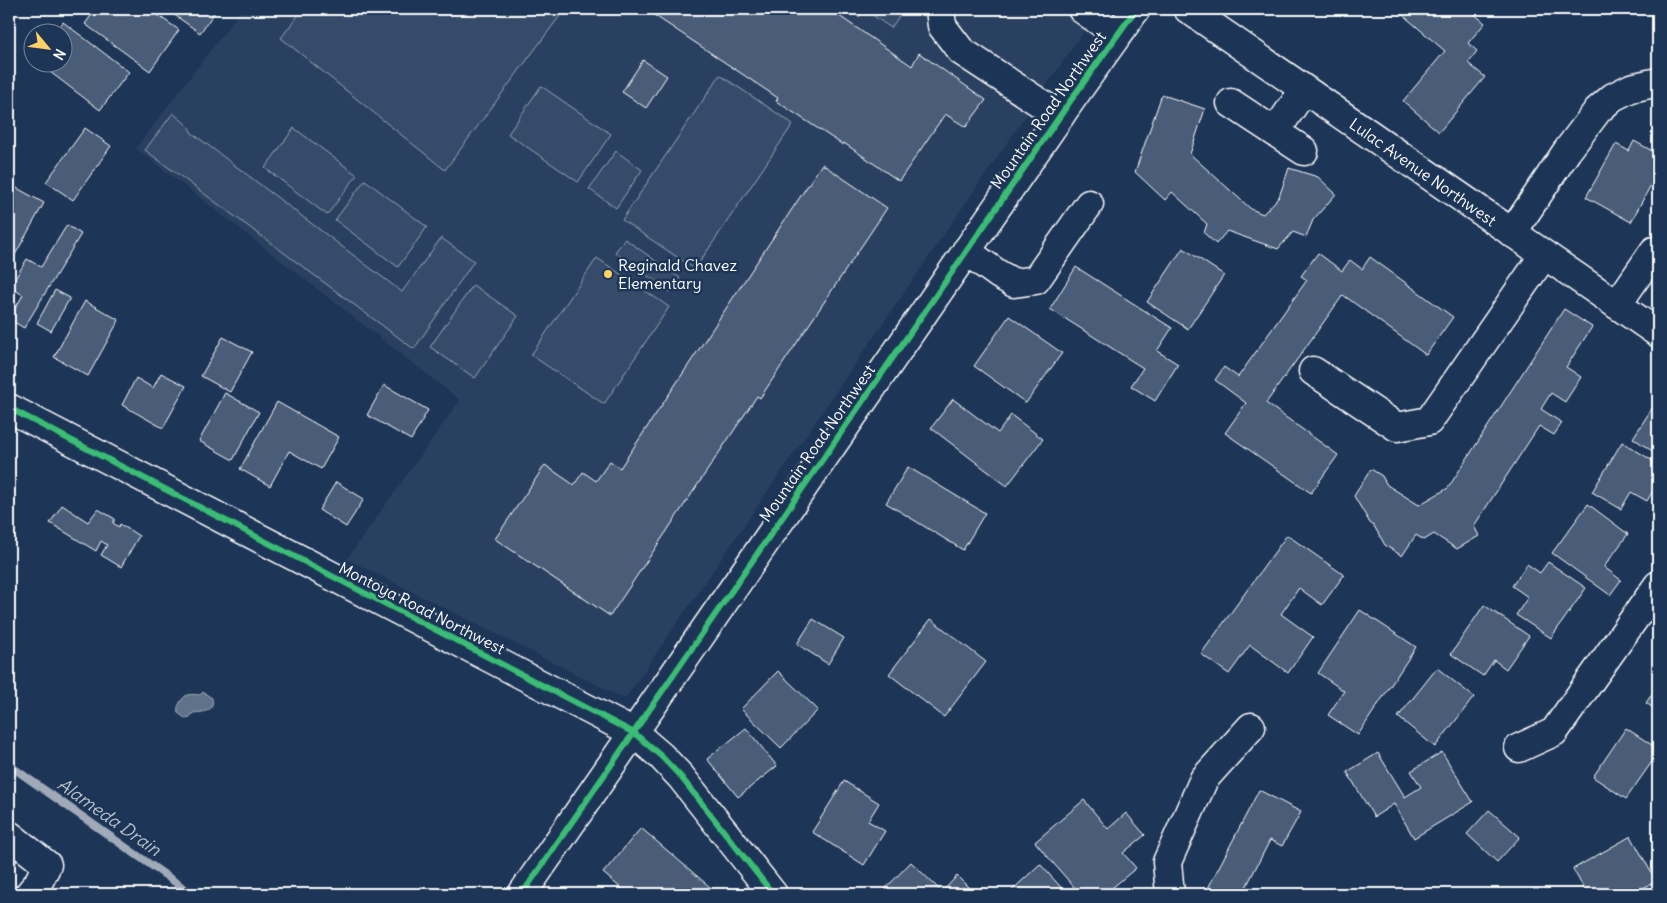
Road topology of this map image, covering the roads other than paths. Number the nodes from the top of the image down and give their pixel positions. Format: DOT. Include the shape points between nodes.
graph roads {
  1 [pos="940,9"];
  2 [pos="1082,9"];
  3 [pos="1136,9"];
  4 [pos="1188,9"];
  5 [pos="1118,34"];
  6 [pos="1658,82"];
  7 [pos="1304,90"];
  8 [pos="1231,103"];
  9 [pos="1060,116"];
  10 [pos="1275,132"];
  11 [pos="1304,152"];
  12 [pos="1090,204"];
  13 [pos="1512,233"];
  14 [pos="966,251"];
  15 [pos="1658,254"];
  16 [pos="1544,255"];
  17 [pos="1617,304"];
  18 [pos="1658,333"];
  19 [pos="1313,371"];
  20 [pos="9,408"];
  21 [pos="1658,585"];
  22 [pos="1251,727"];
  23 [pos="634,734"];
  24 [pos="1519,748"];
  25 [pos="9,835"];
  26 [pos="29,894"];
  27 [pos="522,894"];
  28 [pos="773,894"];
  29 [pos="1170,894"];
  1 -- 9 [label="street" via="942,26 962,51"];
  2 -- 5 [label="street"];
  3 -- 5 [label="street, Mountain Road Northwest"];
  4 -- 7 [label="street, Lulac Avenue Northwest"];
  5 -- 9 [label="street, Mountain Road Northwest"];
  6 -- 13 [label="street" via="1630,88 1612,97 1598,110"];
  7 -- 10 [label="street"];
  7 -- 13 [label="street, Lulac Avenue Northwest"];
  8 -- 10 [label="street"];
  9 -- 14 [label="street, Mountain Road Northwest"];
  10 -- 11 [label="street"];
  12 -- 14 [label="street" via="1036,280 1014,283"];
  13 -- 16 [label="street, Lulac Avenue Northwest"];
  14 -- 23 [label="street, Mountain Road Northwest"];
  15 -- 17 [label="street" via="1654,251"];
  16 -- 17 [label="street, Lulac Avenue Northwest"];
  16 -- 19 [label="street" via="1429,421 1397,427"];
  17 -- 18 [label="street, Lulac Avenue Northwest"];
  20 -- 23 [label="street, Montoya Road Northwest"];
  21 -- 24 [label="street" via="1554,732"];
  22 -- 29 [label="street" via="1204,779 1167,862"];
  23 -- 27 [label="street, Mountain Road Northwest"];
  23 -- 28 [label="street, Montoya Road Northwest" via="662,756 681,777"];
  25 -- 26 [label="street" via="47,865"];
}
